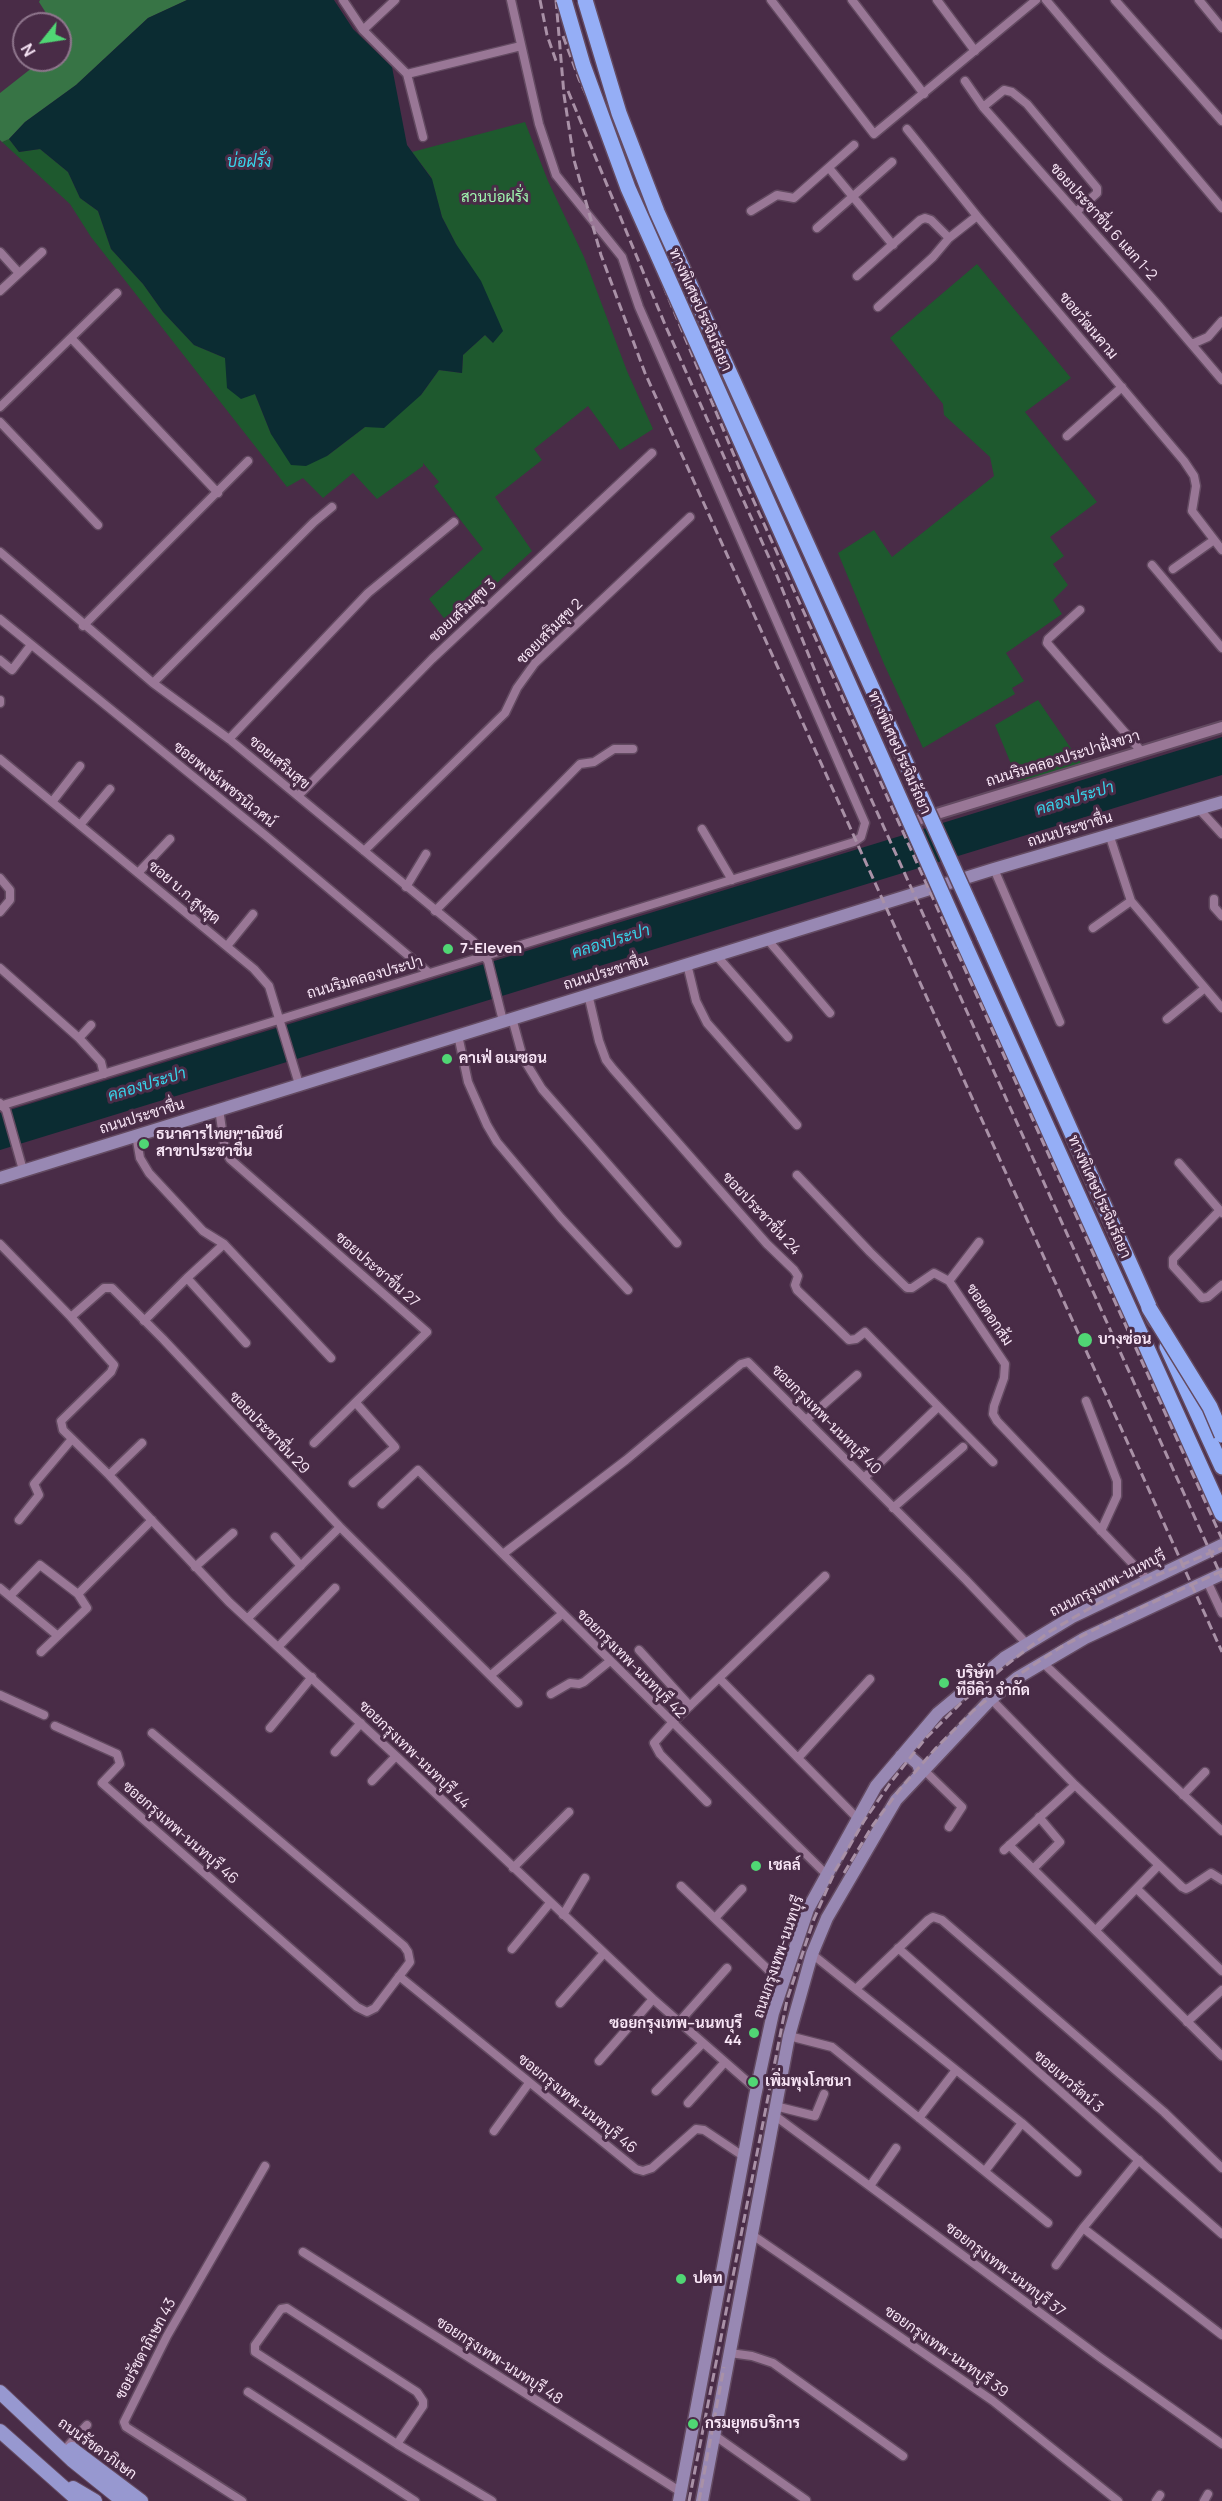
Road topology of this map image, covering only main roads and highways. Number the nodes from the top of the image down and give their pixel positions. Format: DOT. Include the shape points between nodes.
graph roads {
  1 [pos="564,0"];
  2 [pos="585,0"];
  3 [pos="1222,802"];
  4 [pos="0,1178"];
  5 [pos="1149,1308"];
  6 [pos="1222,1434"];
  7 [pos="1222,1467"];
  8 [pos="1222,1514"];
  9 [pos="1222,1545"];
  10 [pos="1222,1574"];
  11 [pos="902,1756"];
  12 [pos="922,1772"];
  13 [pos="766,2047"];
  14 [pos="786,2051"];
  15 [pos="709,2344"];
  16 [pos="730,2353"];
  17 [pos="0,2392"];
  18 [pos="33,2423"];
  19 [pos="0,2431"];
  20 [pos="56,2479"];
  21 [pos="680,2497"];
  22 [pos="80,2501"];
  23 [pos="95,2501"];
  24 [pos="123,2501"];
  25 [pos="141,2501"];
  26 [pos="702,2501"];
  1 -- 8 [label="highway, ทางพิเศษประจิมรัถยา, bridge" via="602,122 668,282"];
  2 -- 5 [label="highway, ทางพิเศษประจิมรัถยา, bridge" via="619,113 657,212"];
  3 -- 4 [label="main road, ถนนประชาชื่น" via="994,869"];
  5 -- 6 [label="highway, bridge" via="1210,1407"];
  5 -- 7 [label="highway, ทางพิเศษประจิมรัถยา, bridge"];
  9 -- 11 [label="main road, ถนนกรุงเทพ-นนทบุรี" via="1072,1617 1004,1658 938,1713"];
  10 -- 12 [label="main road, ถนนกรุงเทพ-นนทบุรี" via="1085,1638 1017,1678 991,1699"];
  11 -- 12 [label="main road" via="910,1757"];
  11 -- 13 [label="main road, ถนนกรุงเทพ-นนทบุรี" via="876,1786 808,1909 773,2013"];
  12 -- 14 [label="main road, ถนนกรุงเทพ-นนทบุรี" via="896,1800 827,1918 812,1954"];
  13 -- 14 [label="main road" via="775,2055"];
  13 -- 15 [label="main road, ถนนกรุงเทพ-นนทบุรี"];
  14 -- 16 [label="main road, ถนนกรุงเทพ-นนทบุรี"];
  15 -- 16 [label="main road"];
  15 -- 21 [label="main road, ถนนกรุงเทพ-นนทบุรี"];
  16 -- 26 [label="main road, ถนนกรุงเทพ-นนทบุรี"];
  17 -- 18 [label="main road, ถนนรัชดาภิเษก"];
  18 -- 24 [label="main road, ถนนรัชดาภิเษก" via="87,2474"];
  18 -- 25 [label="main road, ถนนรัชดาภิเษก"];
  19 -- 20 [label="main road"];
  20 -- 22 [label="main road"];
  20 -- 23 [label="main road"];
}
